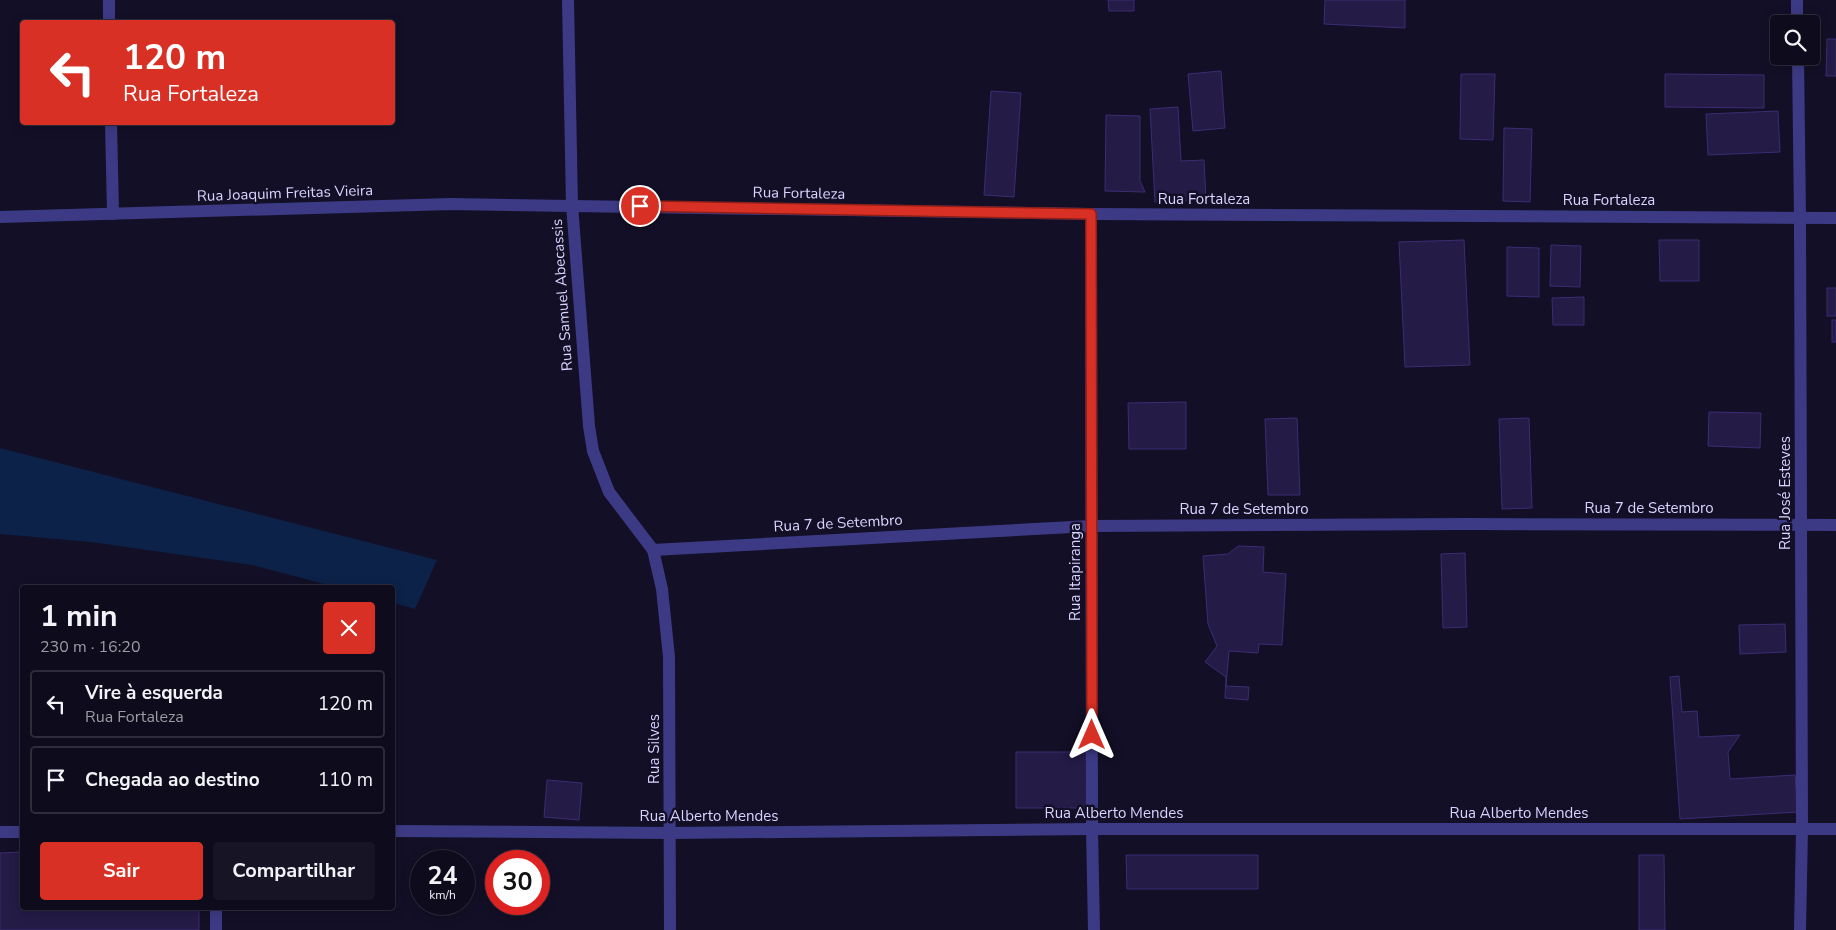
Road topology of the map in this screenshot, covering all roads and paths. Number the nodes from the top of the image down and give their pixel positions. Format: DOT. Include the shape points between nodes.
graph roads {
  1 [pos="109,0"];
  2 [pos="568,0"];
  3 [pos="1797,0"];
  4 [pos="1797,15"];
  5 [pos="109,20"];
  6 [pos="1798,65"];
  7 [pos="111,125"];
  8 [pos="572,205"];
  9 [pos="113,214"];
  10 [pos="1091,214"];
  11 [pos="0,217"];
  12 [pos="1800,218"];
  13 [pos="1836,218"];
  14 [pos="1801,525"];
  15 [pos="1836,525"];
  16 [pos="1091,526"];
  17 [pos="652,550"];
  18 [pos="658,568"];
  19 [pos="1092,829"];
  20 [pos="1836,829"];
  21 [pos="1802,830"];
  22 [pos="395,831"];
  23 [pos="0,832"];
  24 [pos="20,832"];
  25 [pos="670,833"];
  26 [pos="216,910"];
  27 [pos="216,930"];
  28 [pos="670,930"];
  29 [pos="1094,930"];
  30 [pos="1800,930"];
  1 -- 5 [label="street"];
  2 -- 8 [label="street, Rua Samuel Abecassis"];
  3 -- 4 [label="street"];
  6 -- 12 [label="street, Rua José Esteves"];
  7 -- 9 [label="street"];
  8 -- 9 [label="street, Rua Joaquim Freitas Vieira" via="451,204"];
  8 -- 10 [label="street, Rua Fortaleza"];
  8 -- 17 [label="street, Rua Samuel Abecassis" via="592,451 609,492"];
  9 -- 11 [label="street, Rua Joaquim Freitas Vieira"];
  10 -- 12 [label="street, Rua Fortaleza"];
  10 -- 16 [label="street, Rua Itapiranga"];
  12 -- 13 [label="street, Rua Fortaleza"];
  12 -- 14 [label="street, Rua José Esteves"];
  14 -- 15 [label="street, Rua 7 de Setembro"];
  14 -- 16 [label="street, Rua 7 de Setembro"];
  14 -- 21 [label="street, Rua José Esteves"];
  16 -- 17 [label="street, Rua 7 de Setembro"];
  16 -- 19 [label="street, Rua Itapiranga"];
  17 -- 18 [label="street, Rua Samuel Abecassis"];
  18 -- 25 [label="street, Rua Silves" via="666,612 669,657"];
  19 -- 21 [label="street, Rua Alberto Mendes"];
  19 -- 25 [label="street, Rua Alberto Mendes"];
  19 -- 29 [label="street, Rua Itapiranga"];
  20 -- 21 [label="street, Rua Alberto Mendes"];
  21 -- 30 [label="street, Rua José Esteves"];
  22 -- 25 [label="street, Rua Alberto Mendes"];
  23 -- 24 [label="street"];
  25 -- 28 [label="street, Rua Silves"];
  26 -- 27 [label="street"];
}
